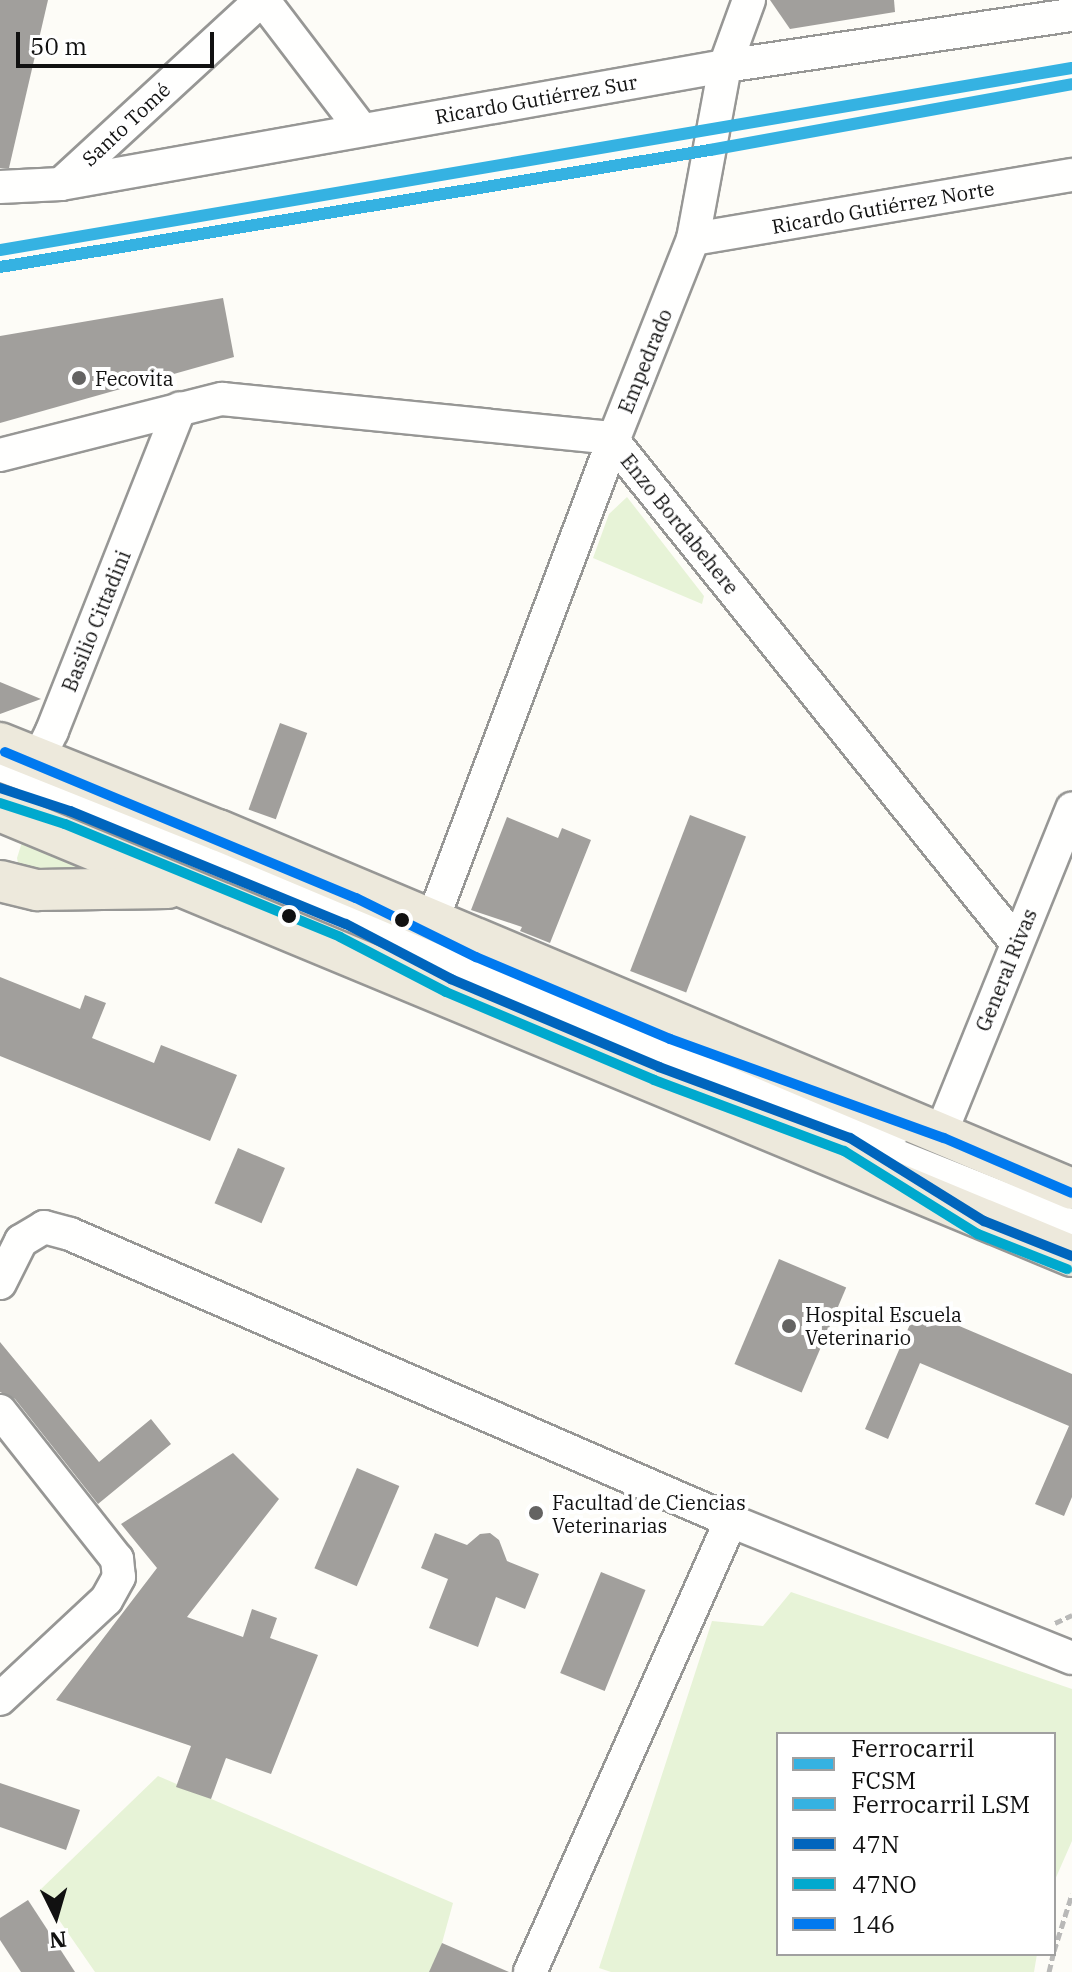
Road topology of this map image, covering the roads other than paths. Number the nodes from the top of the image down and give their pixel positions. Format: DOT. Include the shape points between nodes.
graph roads {
  1 [pos="262,0"];
  2 [pos="749,0"];
  3 [pos="1072,15"];
  4 [pos="725,66"];
  5 [pos="362,130"];
  6 [pos="1072,175"];
  7 [pos="61,184"];
  8 [pos="0,187"];
  9 [pos="693,239"];
  10 [pos="180,408"];
  11 [pos="613,441"];
  12 [pos="0,455"];
  13 [pos="0,743"];
  14 [pos="12,792"];
  15 [pos="1072,808"];
  16 [pos="0,881"];
  17 [pos="184,888"];
  18 [pos="1016,942"];
  19 [pos="420,953"];
  20 [pos="941,1133"];
  21 [pos="850,1138"];
  22 [pos="1072,1189"];
  23 [pos="1072,1208"];
  24 [pos="984,1221"];
  25 [pos="1072,1226"];
  26 [pos="1072,1256"];
  27 [pos="0,1283"];
  28 [pos="0,1411"];
  29 [pos="731,1521"];
  30 [pos="1072,1634"];
  31 [pos="1030,1641"];
  32 [pos="1072,1658"];
  33 [pos="0,1699"];
  34 [pos="530,1972"];
  1 -- 5 [label="street"];
  1 -- 7 [label="street, Santo Tomé"];
  2 -- 4 [label="street, Empedrado"];
  3 -- 4 [label="street, Ricardo Gutiérrez Sur"];
  4 -- 5 [label="street, Ricardo Gutiérrez Sur"];
  4 -- 9 [label="street, Empedrado"];
  5 -- 7 [label="street, Ricardo Gutiérrez Sur"];
  6 -- 9 [label="street, Ricardo Gutiérrez Norte"];
  7 -- 8 [label="street, Ricardo Gutiérrez Sur"];
  9 -- 11 [label="street, Empedrado"];
  10 -- 11 [label="street, Enzo Bordabehere" via="222,399"];
  10 -- 12 [label="street, Enzo Bordabehere"];
  10 -- 14 [label="street, Basilio Cittadini"];
  11 -- 18 [label="street, Enzo Bordabehere"];
  11 -- 19 [label="street, Empedrado"];
  13 -- 14 [label="main road"];
  14 -- 17 [label="main road"];
  14 -- 19 [label="main road"];
  15 -- 18 [label="street, General Rivas"];
  16 -- 17 [label="main road" via="37,890"];
  17 -- 19 [label="main road"];
  18 -- 20 [label="street, General Rivas"];
  19 -- 20 [label="main road"];
  19 -- 21 [label="street" via="451,979 659,1067"];
  19 -- 23 [label="street" via="665,1052 939,1151"];
  19 -- 24 [label="main road"];
  20 -- 22 [label="main road"];
  21 -- 24 [label="street"];
  21 -- 25 [label="street"];
  24 -- 26 [label="main road"];
  27 -- 29 [label="street" via="21,1241 44,1227 70,1234"];
  28 -- 33 [label="street" via="117,1559 119,1577 106,1600"];
  29 -- 31 [label="street"];
  29 -- 34 [label="street"];
  30 -- 31 [label="street"];
  31 -- 32 [label="street"];
}
